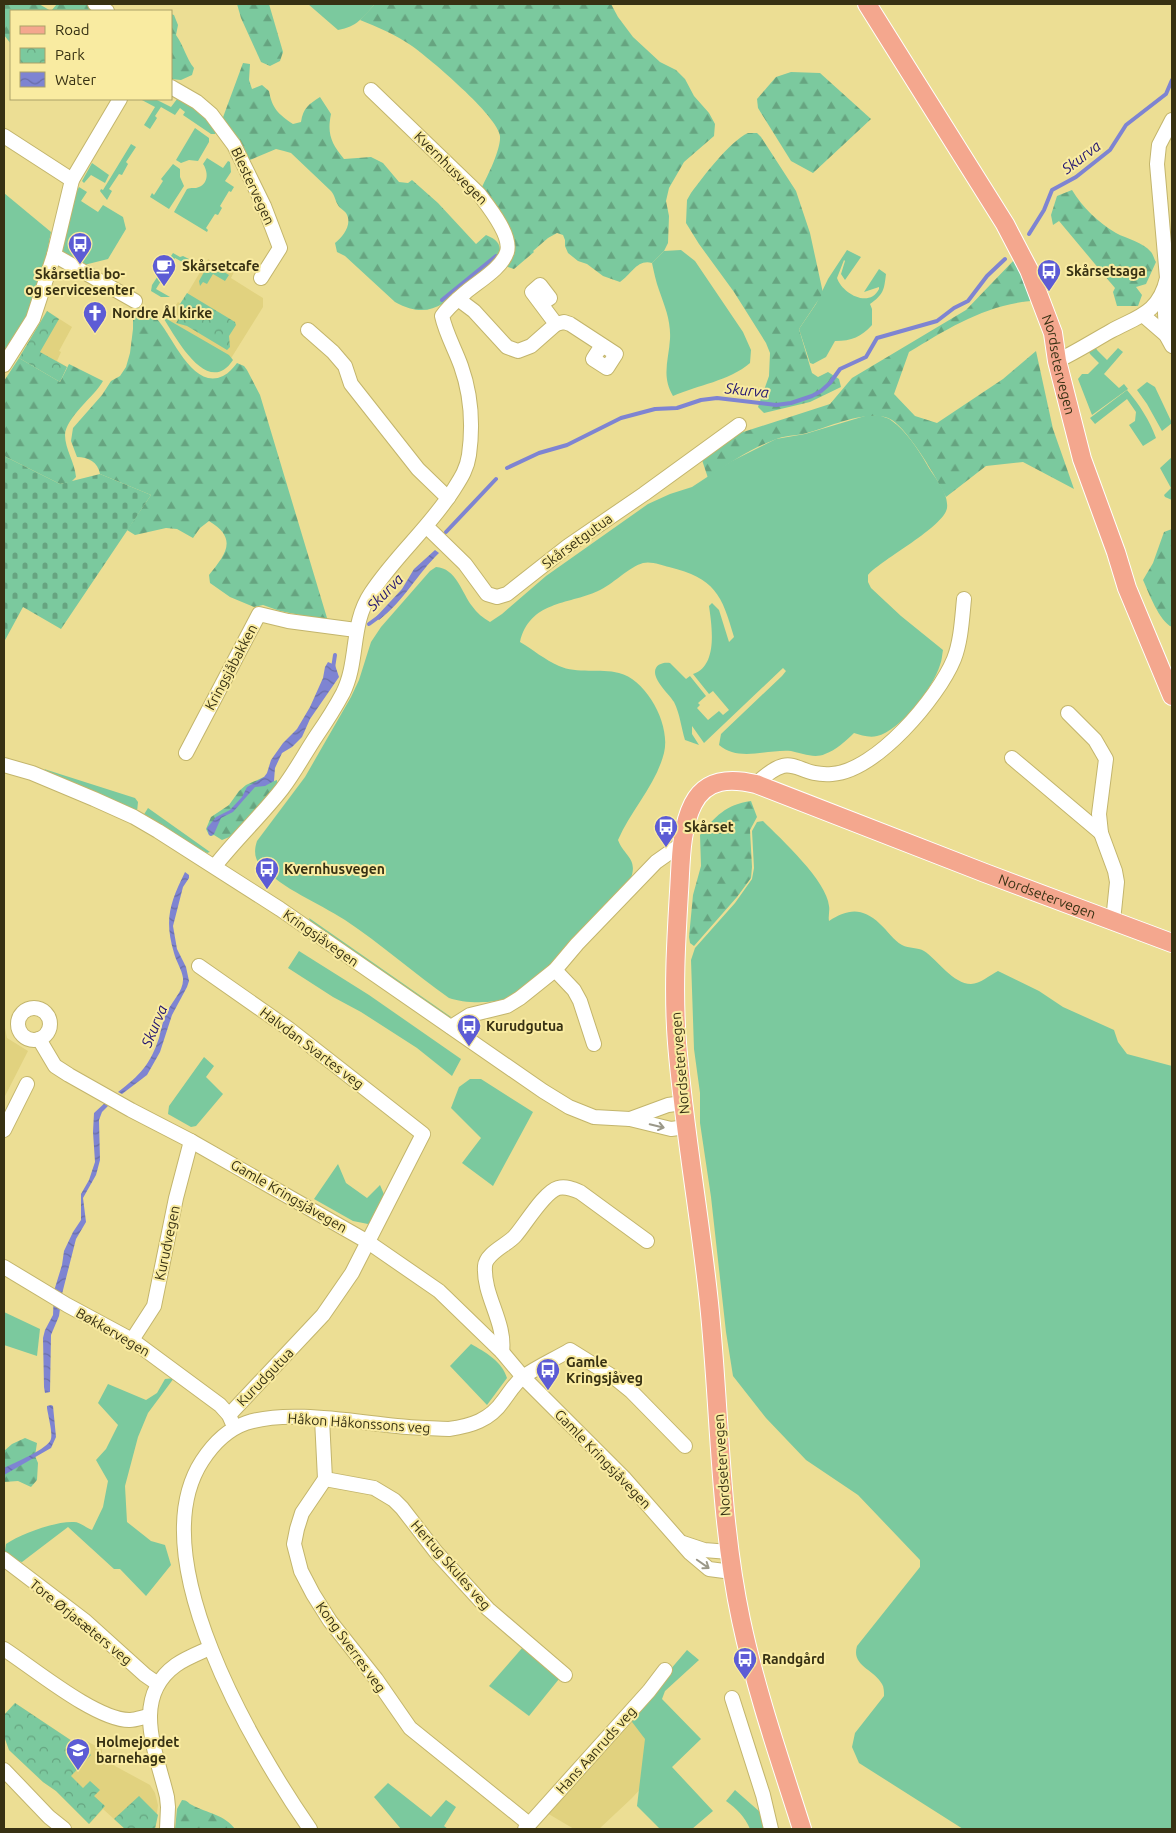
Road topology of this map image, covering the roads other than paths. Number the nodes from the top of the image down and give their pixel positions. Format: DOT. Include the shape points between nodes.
graph roads {
  1 [pos="867,4"];
  2 [pos="172,88"];
  3 [pos="371,90"];
  4 [pos="119,100"];
  5 [pos="1172,120"];
  6 [pos="4,136"];
  7 [pos="72,180"];
  8 [pos="54,255"];
  9 [pos="261,278"];
  10 [pos="1164,291"];
  11 [pos="458,299"];
  12 [pos="135,301"];
  13 [pos="541,304"];
  14 [pos="1144,316"];
  15 [pos="556,324"];
  16 [pos="308,330"];
  17 [pos="1169,341"];
  18 [pos="602,345"];
  19 [pos="1057,361"];
  20 [pos="4,365"];
  21 [pos="739,425"];
  22 [pos="448,498"];
  23 [pos="426,527"];
  24 [pos="964,599"];
  25 [pos="356,630"];
  26 [pos="1172,696"];
  27 [pos="1068,713"];
  28 [pos="186,754"];
  29 [pos="1012,758"];
  30 [pos="4,765"];
  31 [pos="756,784"];
  32 [pos="1101,833"];
  33 [pos="683,844"];
  34 [pos="215,866"];
  35 [pos="1113,921"];
  36 [pos="1172,943"];
  37 [pos="199,966"];
  38 [pos="555,970"];
  39 [pos="451,1027"];
  40 [pos="39,1040"];
  41 [pos="594,1044"];
  42 [pos="27,1084"];
  43 [pos="683,1102"];
  44 [pos="630,1119"];
  45 [pos="686,1127"];
  46 [pos="4,1130"];
  47 [pos="423,1134"];
  48 [pos="191,1141"];
  49 [pos="647,1241"];
  50 [pos="368,1242"];
  51 [pos="4,1267"];
  52 [pos="132,1340"];
  53 [pos="502,1352"];
  54 [pos="523,1377"];
  55 [pos="322,1419"];
  56 [pos="232,1421"];
  57 [pos="685,1446"];
  58 [pos="325,1480"];
  59 [pos="682,1542"];
  60 [pos="729,1552"];
  61 [pos="4,1559"];
  62 [pos="732,1572"];
  63 [pos="210,1648"];
  64 [pos="4,1649"];
  65 [pos="665,1670"];
  66 [pos="565,1676"];
  67 [pos="158,1684"];
  68 [pos="732,1698"];
  69 [pos="148,1716"];
  70 [pos="4,1770"];
  71 [pos="527,1827"];
  72 [pos="64,1829"];
  73 [pos="167,1829"];
  74 [pos="310,1829"];
  75 [pos="771,1829"];
  76 [pos="802,1829"];
  1 -- 19 [label="main road, Nordsetervegen" via="1015,242 1053,333"];
  2 -- 9 [label="street, Blestervegen" via="197,102 234,144 264,206 280,248"];
  3 -- 11 [label="street, Kvernhusvegen" via="479,194 501,227 508,251 499,265"];
  4 -- 7 [label="street"];
  5 -- 10 [label="street" via="1159,144 1157,164 1167,278"];
  6 -- 7 [label="street"];
  7 -- 8 [label="street"];
  8 -- 12 [label="street"];
  8 -- 20 [label="street" via="32,319"];
  10 -- 14 [label="street"];
  10 -- 17 [label="street"];
  11 -- 15 [label="street" via="474,311 507,347 518,351 531,346"];
  11 -- 22 [label="street, Kvernhusvegen" via="442,316 465,378 470,408 470,442 466,470"];
  13 -- 15 [label="street"];
  14 -- 17 [label="street"];
  14 -- 19 [label="street"];
  15 -- 18 [label="street" via="570,324"];
  16 -- 22 [label="street" via="341,360 351,384 418,469"];
  19 -- 26 [label="main road, Nordsetervegen" via="1077,441 1099,509 1127,588"];
  21 -- 23 [label="street, Skårsetgutua" via="568,546 507,594 497,597 487,594 465,564"];
  22 -- 23 [label="street, Kvernhusvegen"];
  23 -- 25 [label="street, Kvernhusvegen" via="371,592"];
  24 -- 31 [label="street" via="959,641 947,673 901,734 844,772 818,774 796,766 781,765"];
  25 -- 28 [label="street, Kringsjåbakken" via="259,614"];
  25 -- 34 [label="street, Kvernhusvegen" via="352,669 332,711 281,790"];
  27 -- 32 [label="street" via="1094,740 1106,759 1099,798"];
  29 -- 32 [label="street"];
  30 -- 34 [label="street, Kringsjåvegen" via="32,773 134,817"];
  31 -- 33 [label="main road, Nordsetervegen" via="721,781 699,794 691,807"];
  31 -- 35 [label="main road, Nordsetervegen"];
  32 -- 35 [label="street" via="1117,882"];
  33 -- 38 [label="street" via="642,875"];
  33 -- 43 [label="main road, Nordsetervegen" via="675,976"];
  34 -- 39 [label="street, Kringsjåvegen"];
  35 -- 36 [label="main road, Nordsetervegen"];
  37 -- 47 [label="street, Halvdan Svartes veg" via="289,1029"];
  38 -- 39 [label="street" via="507,1006 470,1015"];
  38 -- 41 [label="street" via="580,1001"];
  39 -- 44 [label="street, Kringsjåvegen" via="569,1107 594,1117"];
  40 -- 48 [label="street, Gamle Kringsjåvegen" via="55,1066"];
  42 -- 46 [label="street"];
  43 -- 44 [label="street, Kringsjåvegen"];
  43 -- 45 [label="main road, Nordsetervegen"];
  44 -- 45 [label="street, Kringsjåvegen, one-way" via="671,1129"];
  45 -- 60 [label="main road, Nordsetervegen" via="705,1261"];
  47 -- 50 [label="street, Kurudgutua"];
  48 -- 50 [label="street, Gamle Kringsjåvegen"];
  48 -- 52 [label="street, Kurudvegen" via="154,1306"];
  49 -- 53 [label="street" via="570,1187 557,1188 543,1198 511,1241 485,1263 485,1280 504,1340"];
  50 -- 53 [label="street, Gamle Kringsjåvegen" via="439,1291"];
  50 -- 56 [label="street, Kurudgutua" via="352,1273 323,1315"];
  51 -- 52 [label="street, Bøkkervegen"];
  52 -- 56 [label="street, Bøkkervegen" via="201,1389 220,1405"];
  53 -- 54 [label="street, Gamle Kringsjåvegen"];
  54 -- 55 [label="street, Håkon Håkonssons veg" via="484,1420 465,1427 450,1429"];
  54 -- 57 [label="street" via="570,1350 615,1378"];
  54 -- 59 [label="street, Gamle Kringsjåvegen" via="625,1479"];
  55 -- 56 [label="street, Håkon Håkonssons veg"];
  55 -- 58 [label="street"];
  56 -- 63 [label="street, Håkon Håkonssons veg" via="194,1473 184,1516 187,1562"];
  58 -- 66 [label="street, Hertug Skules veg" via="374,1488 394,1500 488,1609"];
  58 -- 71 [label="street, Kong Sverres veg" via="302,1513 294,1544 301,1571 313,1594 410,1728"];
  59 -- 60 [label="street, Gamle Kringsjåvegen" via="704,1550"];
  59 -- 62 [label="street, Gamle Kringsjåvegen, one-way" via="690,1554 709,1569"];
  60 -- 62 [label="main road, Nordsetervegen"];
  61 -- 67 [label="street, Tore Ørjasæters veg" via="84,1620"];
  62 -- 76 [label="main road, Nordsetervegen" via="749,1653"];
  63 -- 67 [label="street" via="177,1664"];
  63 -- 74 [label="street, Håkon Håkonssons veg" via="245,1725"];
  64 -- 69 [label="street" via="57,1686 113,1717 129,1720"];
  65 -- 71 [label="street, Hans Aanruds veg"];
  67 -- 69 [label="street"];
  68 -- 75 [label="street"];
  69 -- 73 [label="street" via="168,1802"];
  70 -- 72 [label="street" via="42,1811"];
}
